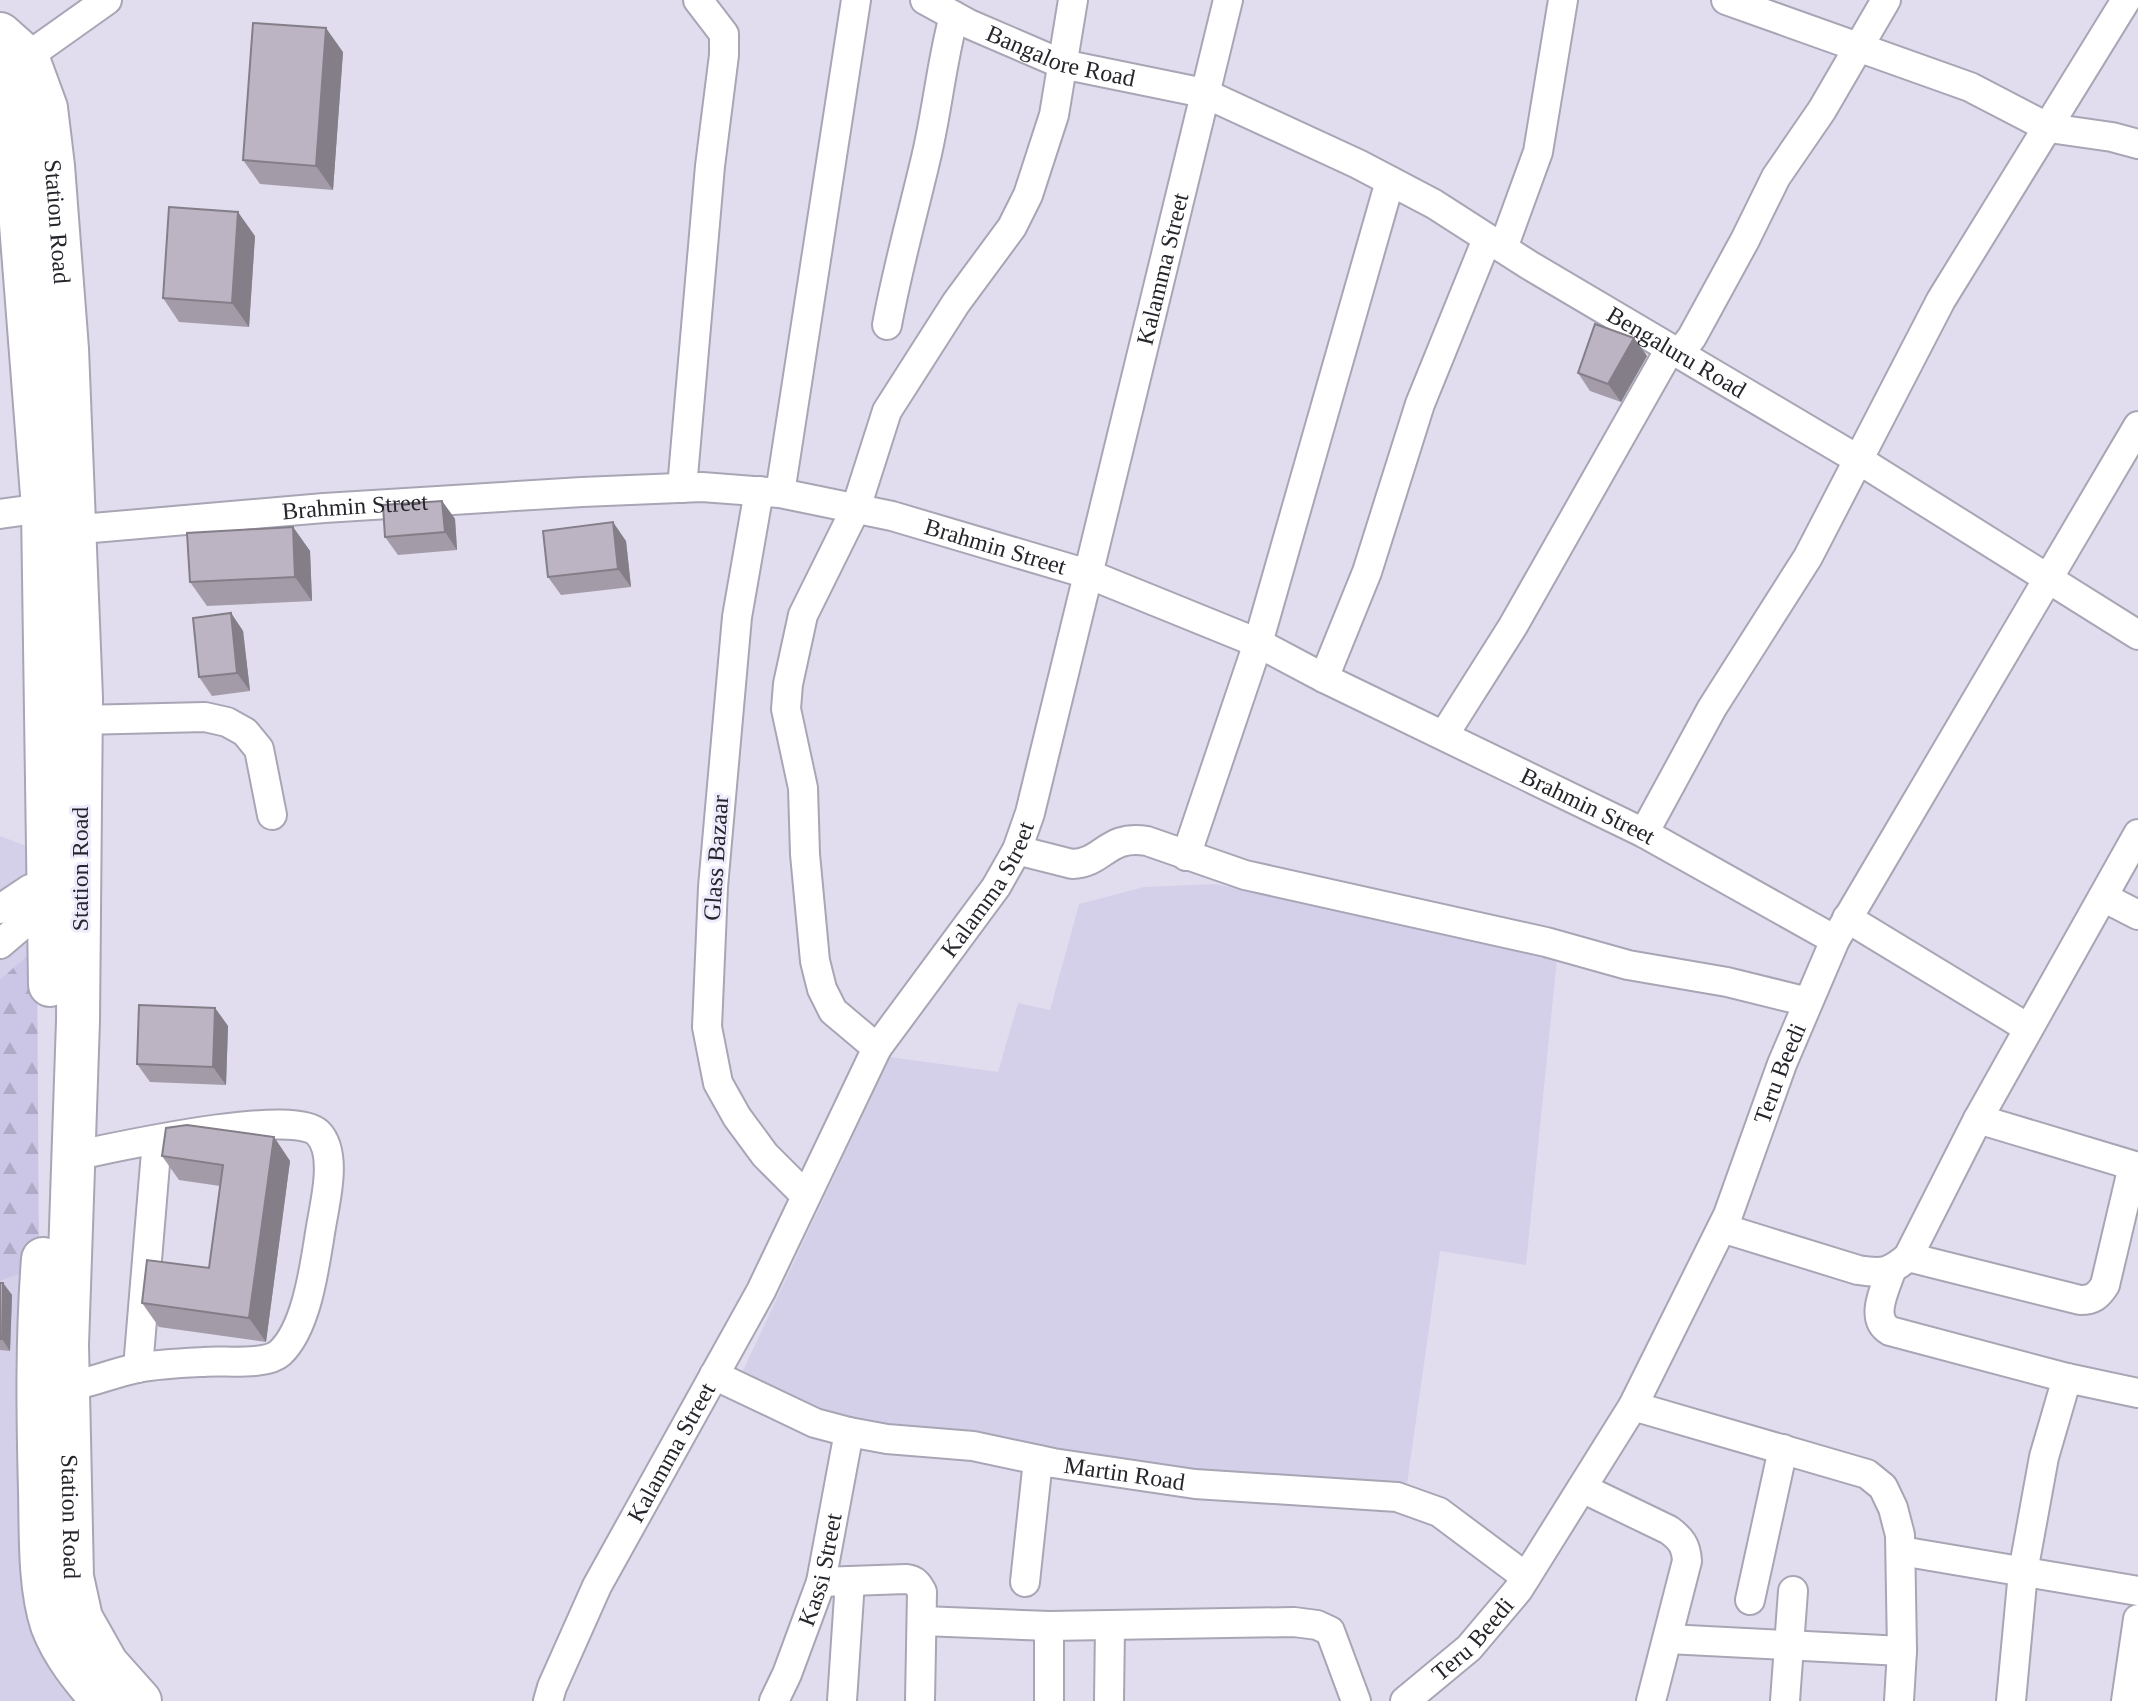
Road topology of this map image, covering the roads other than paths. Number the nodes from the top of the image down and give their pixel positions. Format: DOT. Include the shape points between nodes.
graph roads {
  1 [pos="107,0"];
  2 [pos="698,0"];
  3 [pos="856,0"];
  4 [pos="925,0"];
  5 [pos="1073,0"];
  6 [pos="1228,0"];
  7 [pos="1563,0"];
  8 [pos="1726,0"];
  9 [pos="1886,0"];
  10 [pos="2126,0"];
  11 [pos="954,16"];
  12 [pos="1861,47"];
  13 [pos="1062,64"];
  14 [pos="6,83"];
  15 [pos="1204,93"];
  16 [pos="2049,128"];
  17 [pos="2138,144"];
  18 [pos="1390,181"];
  19 [pos="10,224"];
  20 [pos="1495,244"];
  21 [pos="887,325"];
  22 [pos="1674,351"];
  23 [pos="2138,426"];
  24 [pos="1859,460"];
  25 [pos="682,488"];
  26 [pos="770,492"];
  27 [pos="856,508"];
  28 [pos="0,514"];
  29 [pos="53,523"];
  30 [pos="1088,574"];
  31 [pos="2046,579"];
  32 [pos="2138,635"];
  33 [pos="1258,643"];
  34 [pos="1324,678"];
  35 [pos="80,720"];
  36 [pos="1444,735"];
  37 [pos="272,815"];
  38 [pos="1644,833"];
  39 [pos="2138,834"];
  40 [pos="1017,850"];
  41 [pos="1186,856"];
  42 [pos="65,887"];
  43 [pos="2103,897"];
  44 [pos="0,909"];
  45 [pos="2138,915"];
  46 [pos="1841,929"];
  47 [pos="0,944"];
  48 [pos="1808,1002"];
  49 [pos="2028,1028"];
  50 [pos="877,1048"];
  51 [pos="1978,1119"];
  52 [pos="157,1140"];
  53 [pos="73,1156"];
  54 [pos="2135,1166"];
  55 [pos="805,1195"];
  56 [pos="1722,1228"];
  57 [pos="1900,1264"];
  58 [pos="138,1368"];
  59 [pos="714,1375"];
  60 [pos="2067,1378"];
  61 [pos="53,1389"];
  62 [pos="2138,1393"];
  63 [pos="1633,1406"];
  64 [pos="849,1432"];
  65 [pos="1783,1449"];
  66 [pos="1038,1460"];
  67 [pos="1582,1488"];
  68 [pos="1901,1551"];
  69 [pos="2023,1572"];
  70 [pos="1526,1577"];
  71 [pos="850,1581"];
  72 [pos="821,1582"];
  73 [pos="1025,1582"];
  74 [pos="1793,1591"];
  75 [pos="2138,1591"];
  76 [pos="60,1596"];
  77 [pos="1750,1600"];
  78 [pos="2138,1619"];
  79 [pos="922,1621"];
  80 [pos="1049,1626"];
  81 [pos="1110,1626"];
  82 [pos="1668,1639"];
  83 [pos="1787,1645"];
  84 [pos="1902,1651"];
  85 [pos="103,1701"];
  86 [pos="140,1701"];
  87 [pos="548,1701"];
  88 [pos="774,1701"];
  89 [pos="842,1701"];
  90 [pos="920,1701"];
  91 [pos="1049,1701"];
  92 [pos="1109,1701"];
  93 [pos="1356,1701"];
  94 [pos="1405,1701"];
  95 [pos="1651,1701"];
  96 [pos="1785,1701"];
  97 [pos="1899,1701"];
  98 [pos="2011,1701"];
  99 [pos="2126,1701"];
  1 -- 14 [label="street"];
  2 -- 25 [label="street" via="724,34 724,55"];
  3 -- 26 [label="street, Glass Bazaar"];
  4 -- 11 [label="street, Bangalore Road"];
  5 -- 13 [label="street"];
  6 -- 15 [label="street, Kalamma Street"];
  7 -- 20 [label="street" via="1538,152"];
  8 -- 12 [label="street"];
  9 -- 12 [label="street"];
  10 -- 16 [label="street"];
  11 -- 13 [label="street, Bangalore Road"];
  11 -- 21 [label="street"];
  12 -- 16 [label="street" via="1970,87"];
  12 -- 22 [label="street" via="1776,177 1692,337"];
  13 -- 15 [label="street, Bangalore Road"];
  13 -- 27 [label="street" via="1054,115 1028,195 1012,227 887,411"];
  14 -- 19 [label="highway"];
  14 -- 29 [label="highway, Station Road" via="46,108 53,166 67,349"];
  15 -- 18 [label="street, Bengaluru Road"];
  15 -- 30 [label="street, Kalamma Street"];
  16 -- 17 [label="street"];
  16 -- 24 [label="street" via="1941,300"];
  18 -- 20 [label="street, Bengaluru Road"];
  18 -- 33 [label="street"];
  19 -- 29 [label="highway"];
  20 -- 22 [label="street, Bengaluru Road"];
  20 -- 34 [label="street" via="1420,404 1367,572"];
  22 -- 24 [label="street, Bengaluru Road"];
  22 -- 36 [label="street"];
  23 -- 31 [label="street, Teru Beedi"];
  24 -- 31 [label="street, Bengaluru Road"];
  24 -- 38 [label="street" via="1808,557 1712,708"];
  25 -- 26 [label="street, Brahmin Street"];
  25 -- 29 [label="street, Brahmin Street"];
  26 -- 27 [label="street, Brahmin Street"];
  26 -- 55 [label="street, Glass Bazaar" via="737,617 713,887 707,1027 718,1083 737,1117"];
  27 -- 30 [label="street, Brahmin Street"];
  27 -- 50 [label="street" via="803,615 786,709 803,788 815,961 822,989 833,1011"];
  28 -- 29 [label="street, Brahmin Street"];
  29 -- 35 [label="highway, Station Road"];
  29 -- 42 [label="highway"];
  30 -- 33 [label="street, Brahmin Street"];
  30 -- 40 [label="street, Kalamma Street"];
  31 -- 32 [label="street, Bengaluru Road"];
  31 -- 46 [label="street, Teru Beedi"];
  33 -- 34 [label="street, Brahmin Street"];
  33 -- 41 [label="street"];
  34 -- 36 [label="street, Brahmin Street"];
  35 -- 37 [label="street" via="205,717 227,722 259,749"];
  35 -- 42 [label="highway, Station Road"];
  36 -- 38 [label="street, Brahmin Street"];
  38 -- 46 [label="street, Brahmin Street"];
  39 -- 43 [label="street"];
  40 -- 41 [label="street" via="1072,864 1131,838"];
  40 -- 50 [label="street, Kalamma Street" via="996,887"];
  41 -- 48 [label="street" via="1245,875 1597,958"];
  42 -- 44 [label="street" via="30,889"];
  42 -- 47 [label="street"];
  42 -- 53 [label="highway, Station Road"];
  42 -- 61 [label="highway, Station Road" via="49,1079"];
  43 -- 45 [label="street"];
  43 -- 49 [label="street"];
  46 -- 48 [label="street, Teru Beedi"];
  46 -- 49 [label="street, Brahmin Street"];
  48 -- 56 [label="street, Teru Beedi"];
  49 -- 51 [label="street"];
  50 -- 55 [label="street, Kalamma Street"];
  51 -- 54 [label="street"];
  51 -- 57 [label="street"];
  52 -- 53 [label="street"];
  52 -- 58 [label="street"];
  52 -- 58 [label="street" via="298,1123 318,1132 328,1152 329,1174 311,1287 294,1332 279,1354 262,1361"];
  53 -- 61 [label="highway, Station Road" via="67,1345"];
  54 -- 57 [label="street" via="2105,1285 2091,1300"];
  55 -- 59 [label="street, Kalamma Street" via="761,1291"];
  56 -- 57 [label="street" via="1858,1270 1876,1273"];
  56 -- 63 [label="street, Teru Beedi"];
  57 -- 60 [label="street" via="1881,1304 1883,1327"];
  58 -- 61 [label="street"];
  59 -- 64 [label="street, Martin Road" via="815,1423"];
  59 -- 87 [label="street, Kalamma Street" via="597,1586"];
  60 -- 62 [label="street"];
  60 -- 69 [label="street" via="2044,1457"];
  61 -- 76 [label="highway, Station Road" via="71,1553"];
  63 -- 65 [label="street"];
  63 -- 67 [label="street, Teru Beedi"];
  64 -- 66 [label="street, Martin Road" via="973,1446"];
  64 -- 72 [label="street, Kassi Street"];
  65 -- 68 [label="street" via="1867,1474 1883,1487"];
  65 -- 77 [label="street"];
  66 -- 70 [label="street, Martin Road" via="1195,1484 1397,1497 1439,1512"];
  66 -- 73 [label="street"];
  67 -- 70 [label="street, Teru Beedi"];
  67 -- 82 [label="street" via="1681,1539 1687,1561"];
  68 -- 69 [label="street"];
  68 -- 84 [label="street"];
  69 -- 75 [label="street"];
  69 -- 98 [label="street"];
  70 -- 94 [label="street, Teru Beedi" via="1469,1648"];
  71 -- 72 [label="street"];
  71 -- 79 [label="street" via="913,1580 922,1592"];
  71 -- 89 [label="street"];
  72 -- 88 [label="street, Kassi Street"];
  74 -- 83 [label="street"];
  76 -- 85 [label="highway, Station Road" via="52,1625 65,1654"];
  76 -- 86 [label="highway, Station Road"];
  78 -- 99 [label="street"];
  79 -- 80 [label="street"];
  79 -- 90 [label="street"];
  80 -- 81 [label="street"];
  80 -- 91 [label="street"];
  81 -- 92 [label="street"];
  81 -- 93 [label="street" via="1317,1625 1330,1631"];
  82 -- 83 [label="street"];
  82 -- 95 [label="street"];
  83 -- 84 [label="street"];
  83 -- 96 [label="street"];
  84 -- 97 [label="street"];
}
